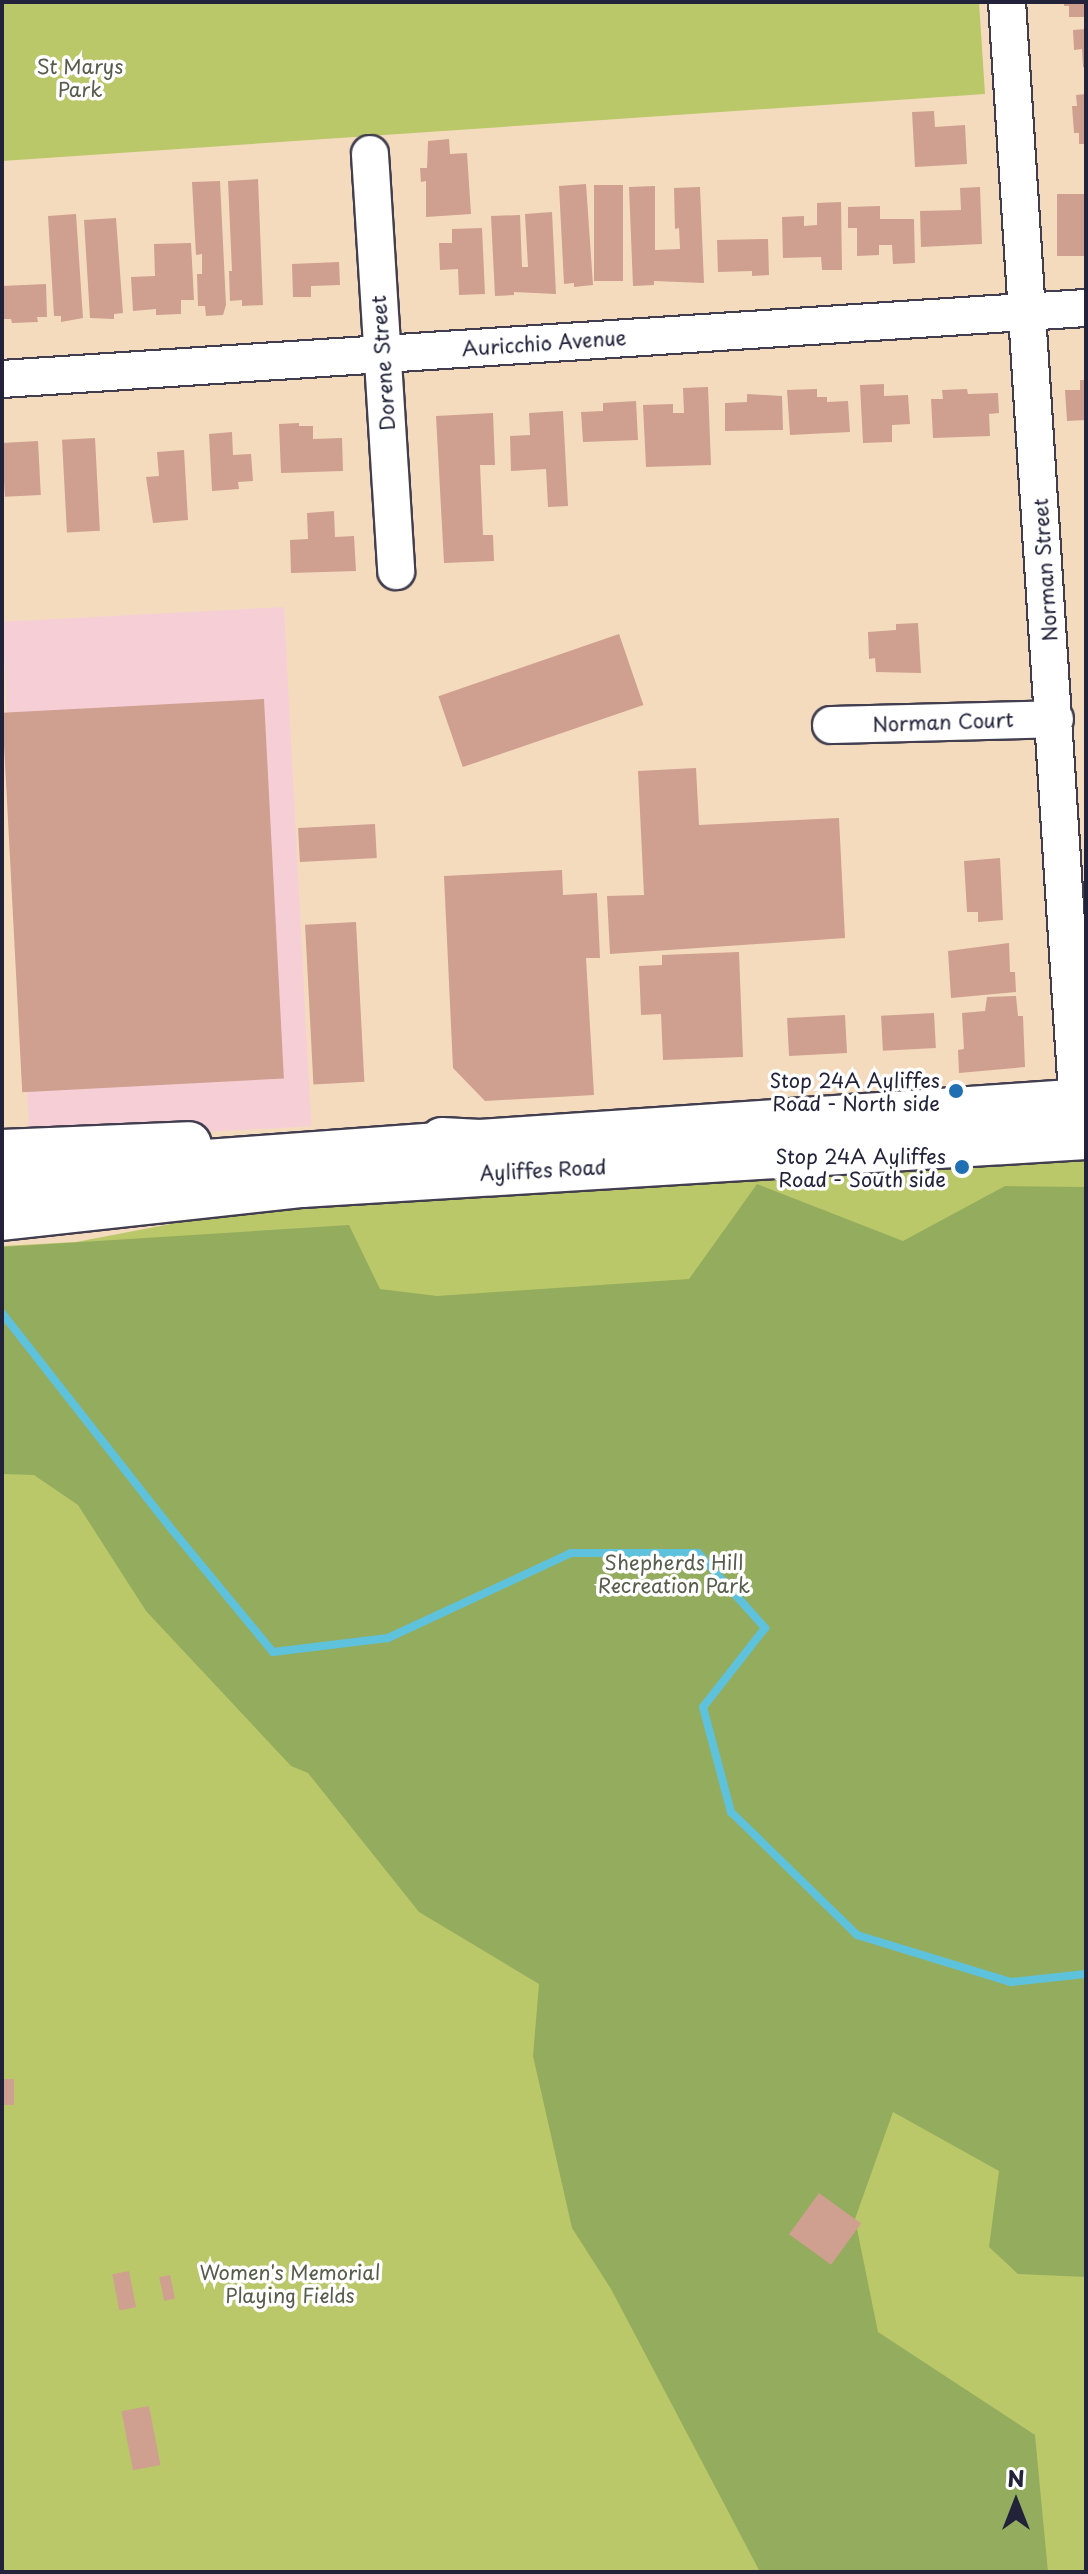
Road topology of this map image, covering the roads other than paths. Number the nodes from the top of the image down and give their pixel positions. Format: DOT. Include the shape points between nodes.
graph roads {
  1 [pos="1007,2"];
  2 [pos="370,154"];
  3 [pos="1086,308"];
  4 [pos="1028,312"];
  5 [pos="383,354"];
  6 [pos="2,379"];
  7 [pos="396,571"];
  8 [pos="1055,719"];
  9 [pos="831,725"];
  10 [pos="1082,1120"];
  11 [pos="480,1142"];
  12 [pos="2,1152"];
  13 [pos="2,1177"];
  14 [pos="2,1218"];
  1 -- 4 [label="street, Norman Street"];
  2 -- 5 [label="street, Dorene Street"];
  3 -- 4 [label="street, Auricchio Avenue"];
  4 -- 5 [label="street, Auricchio Avenue"];
  4 -- 8 [label="street, Norman Street"];
  5 -- 6 [label="street, Auricchio Avenue"];
  5 -- 7 [label="street, Dorene Street"];
  8 -- 9 [label="street, Norman Court"];
  8 -- 10 [label="street, Norman Street"];
  10 -- 11 [label="main road, Ayliffes Road"];
  10 -- 14 [label="main road, Ayliffes Road" via="302,1185"];
  11 -- 12 [label="main road, Ayliffes Road" via="354,1137"];
  11 -- 13 [label="main road"];
}
